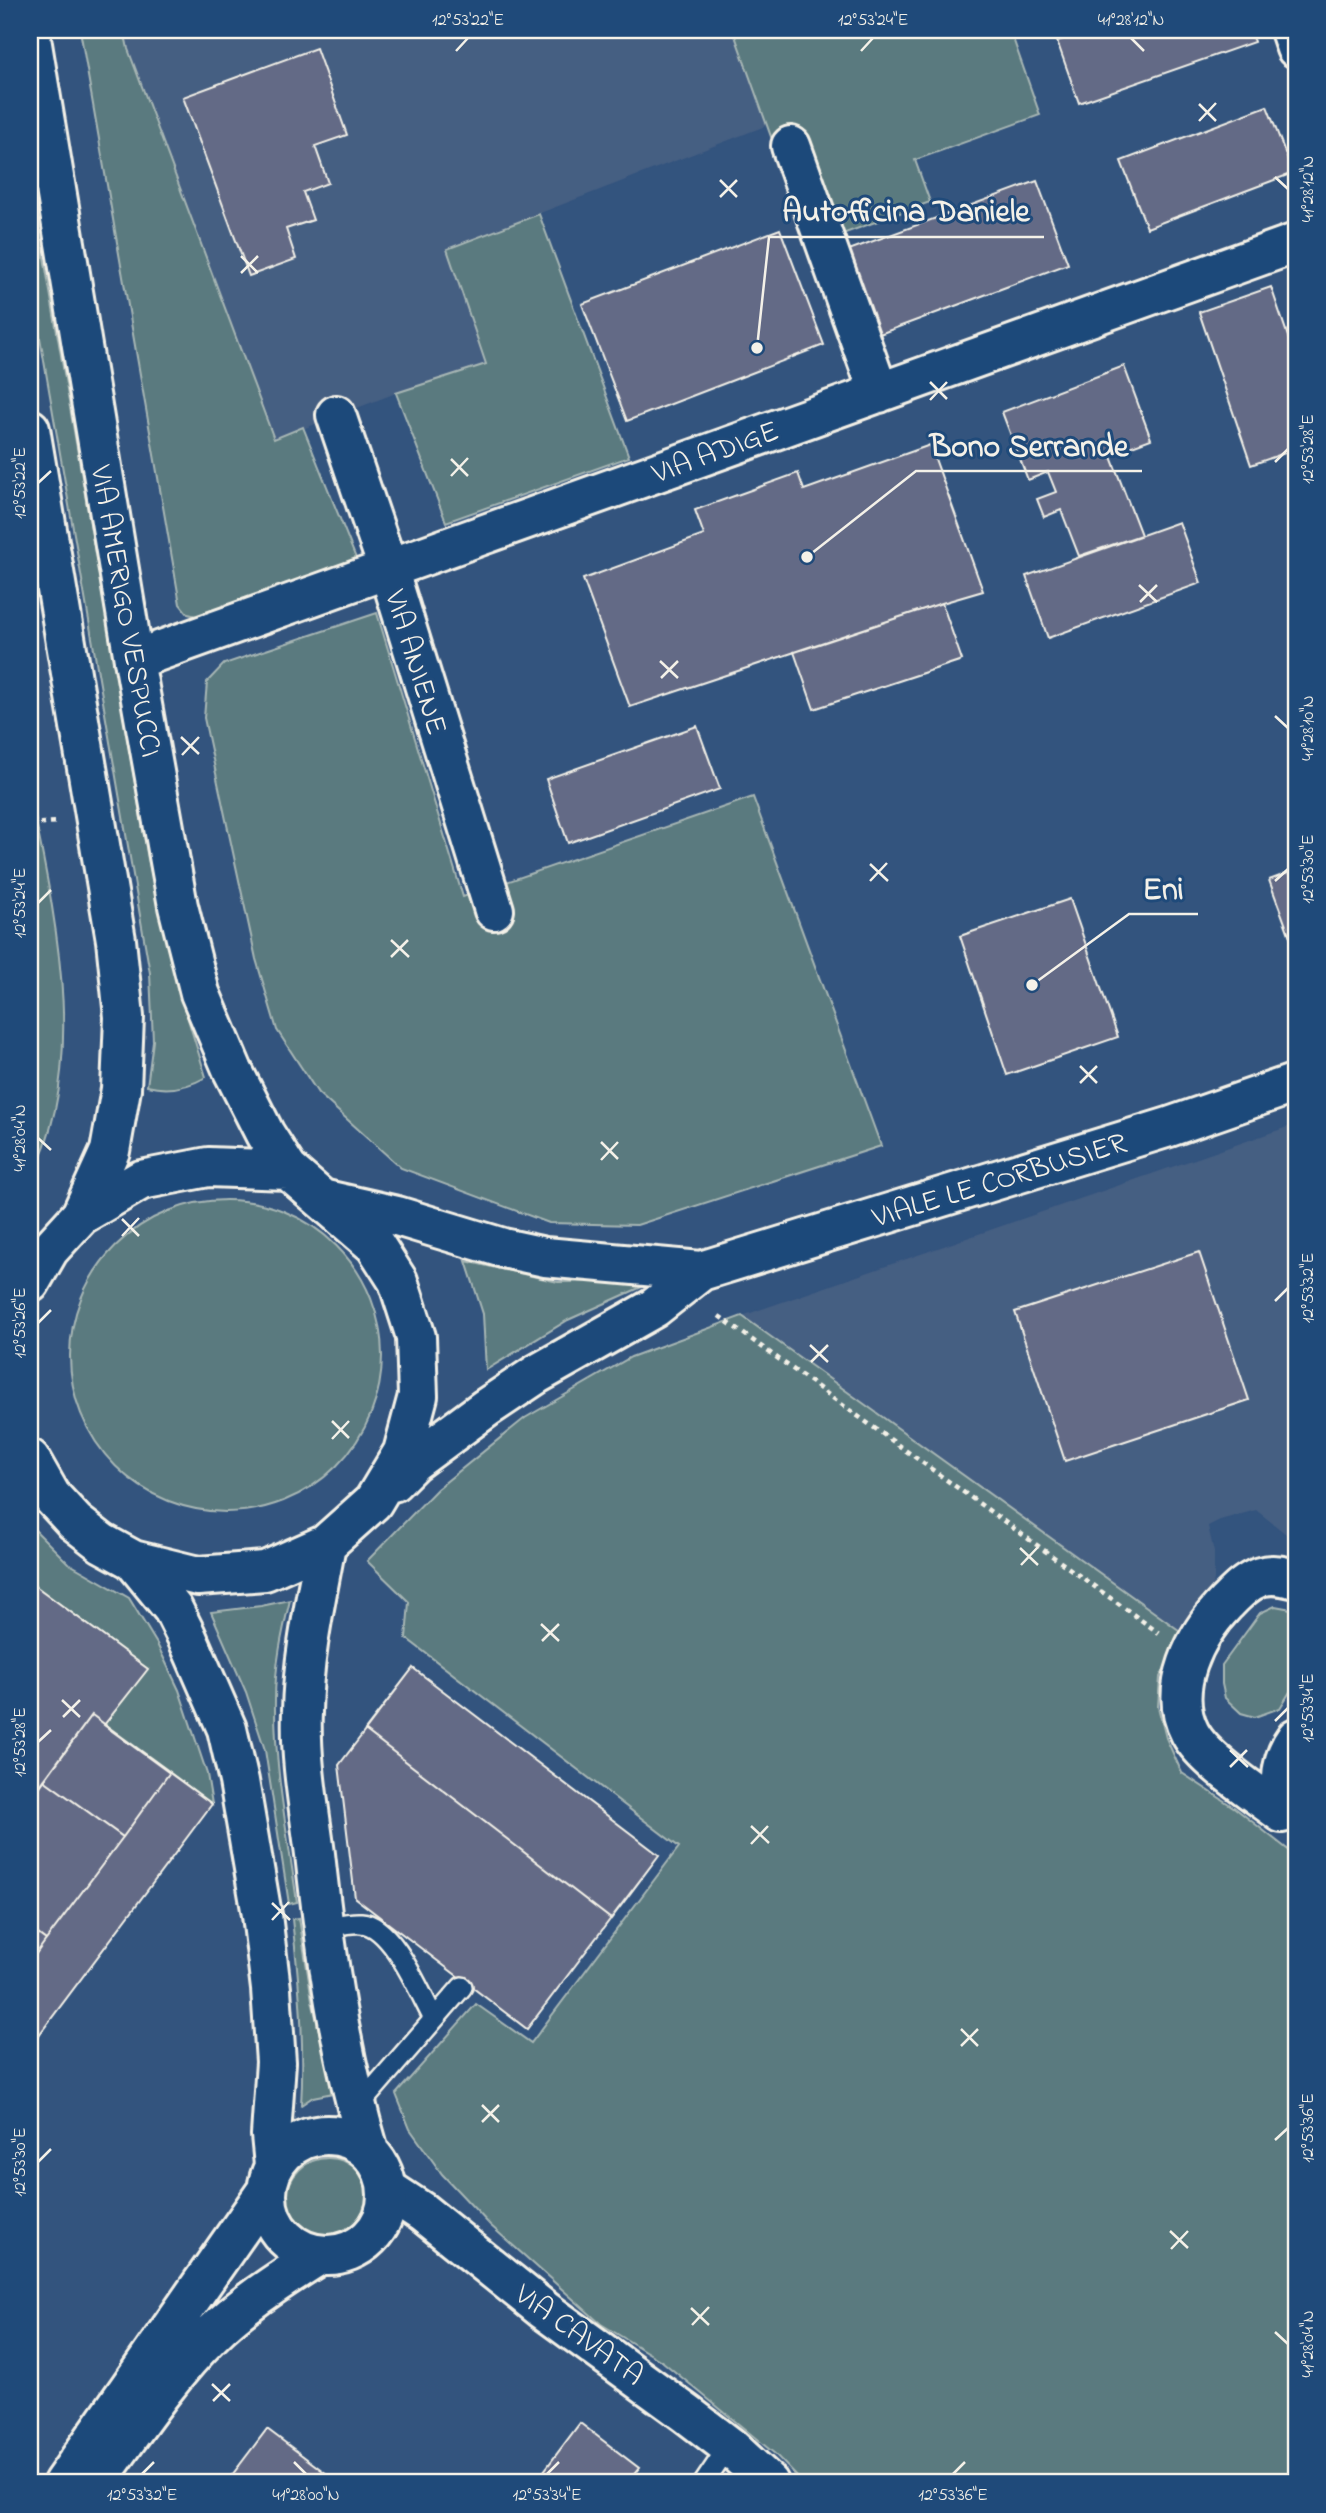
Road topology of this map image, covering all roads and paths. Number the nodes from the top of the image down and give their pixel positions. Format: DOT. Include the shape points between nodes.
graph roads {
  1 [pos="1290,30"];
  2 [pos="30,32"];
  3 [pos="1296,48"];
  4 [pos="791,146"];
  5 [pos="1296,243"];
  6 [pos="879,393"];
  7 [pos="336,415"];
  8 [pos="30,429"];
  9 [pos="388,568"];
  10 [pos="134,660"];
  11 [pos="494,910"];
  12 [pos="1296,1083"];
  13 [pos="288,1170"];
  14 [pos="324,1199"];
  15 [pos="81,1215"];
  16 [pos="701,1271"];
  17 [pos="30,1283"];
  18 [pos="719,1316"];
  19 [pos="30,1459"];
  20 [pos="41,1492"];
  21 [pos="373,1502"];
  22 [pos="326,1544"];
  23 [pos="133,1560"];
  24 [pos="1296,1579"];
  25 [pos="1191,1656"];
  26 [pos="1296,1738"];
  27 [pos="1289,1819"];
  28 [pos="323,1928"];
  29 [pos="462,1987"];
  30 [pos="434,2020"];
  31 [pos="356,2108"];
  32 [pos="369,2151"];
  33 [pos="271,2177"];
  34 [pos="387,2189"];
  35 [pos="319,2255"];
  36 [pos="729,2446"];
  37 [pos="63,2483"];
  38 [pos="95,2483"];
  39 [pos="704,2483"];
  40 [pos="769,2483"];
  1 -- 3 [label="street"];
  2 -- 10 [label="street, VIA AMERIGO VESPUCCI"];
  4 -- 6 [label="street"];
  5 -- 6 [label="street, VIA ADIGE"];
  6 -- 9 [label="street, VIA ADIGE"];
  7 -- 9 [label="street, VIA ANIENE"];
  8 -- 15 [label="street" via="116,940 124,1017 121,1089 110,1151"];
  9 -- 10 [label="street, VIA ADIGE"];
  9 -- 11 [label="street, VIA ANIENE"];
  10 -- 13 [label="street, VIA AMERIGO VESPUCCI" via="178,905 200,993 233,1071"];
  12 -- 16 [label="street, VIALE LE CORBUSIER"];
  13 -- 14 [label="street, VIA AMERIGO VESPUCCI"];
  13 -- 15 [label="street" via="208,1167 141,1180"];
  14 -- 16 [label="street, VIALE LE CORBUSIER" via="503,1248"];
  14 -- 21 [label="street, VIA AMERIGO VESPUCCI" via="375,1245 398,1281 416,1337 418,1396 403,1452"];
  15 -- 17 [label="street" via="49,1250"];
  16 -- 21 [label="street, VIALE LE CORBUSIER" via="654,1308 537,1374 450,1433"];
  18 -- 25 [label="path"];
  19 -- 20 [label="street"];
  20 -- 23 [label="street" via="102,1543"];
  21 -- 22 [label="street"];
  22 -- 23 [label="street" via="265,1571 198,1576"];
  22 -- 28 [label="street" via="312,1616 302,1713"];
  23 -- 33 [label="street" via="173,1609 186,1635 227,1729 239,1781 271,1989 276,2062"];
  24 -- 25 [label="street" via="1280,1575 1245,1584 1214,1615"];
  25 -- 27 [label="street" via="1182,1699 1191,1735"];
  26 -- 27 [label="street" via="1281,1769"];
  28 -- 30 [label="lane" via="362,1923 384,1934"];
  28 -- 31 [label="street" via="338,2030"];
  29 -- 30 [label="lane"];
  30 -- 31 [label="lane"];
  31 -- 32 [label="street"];
  32 -- 33 [label="street" via="336,2135 318,2135 285,2151"];
  32 -- 34 [label="street"];
  33 -- 35 [label="street" via="271,2216 286,2240"];
  33 -- 37 [label="street"];
  34 -- 35 [label="street" via="380,2224 369,2238 346,2252"];
  34 -- 36 [label="street, VIA CAVATA"];
  35 -- 38 [label="street" via="212,2334"];
  36 -- 39 [label="lane"];
  36 -- 40 [label="street, VIA CAVATA"];
}
